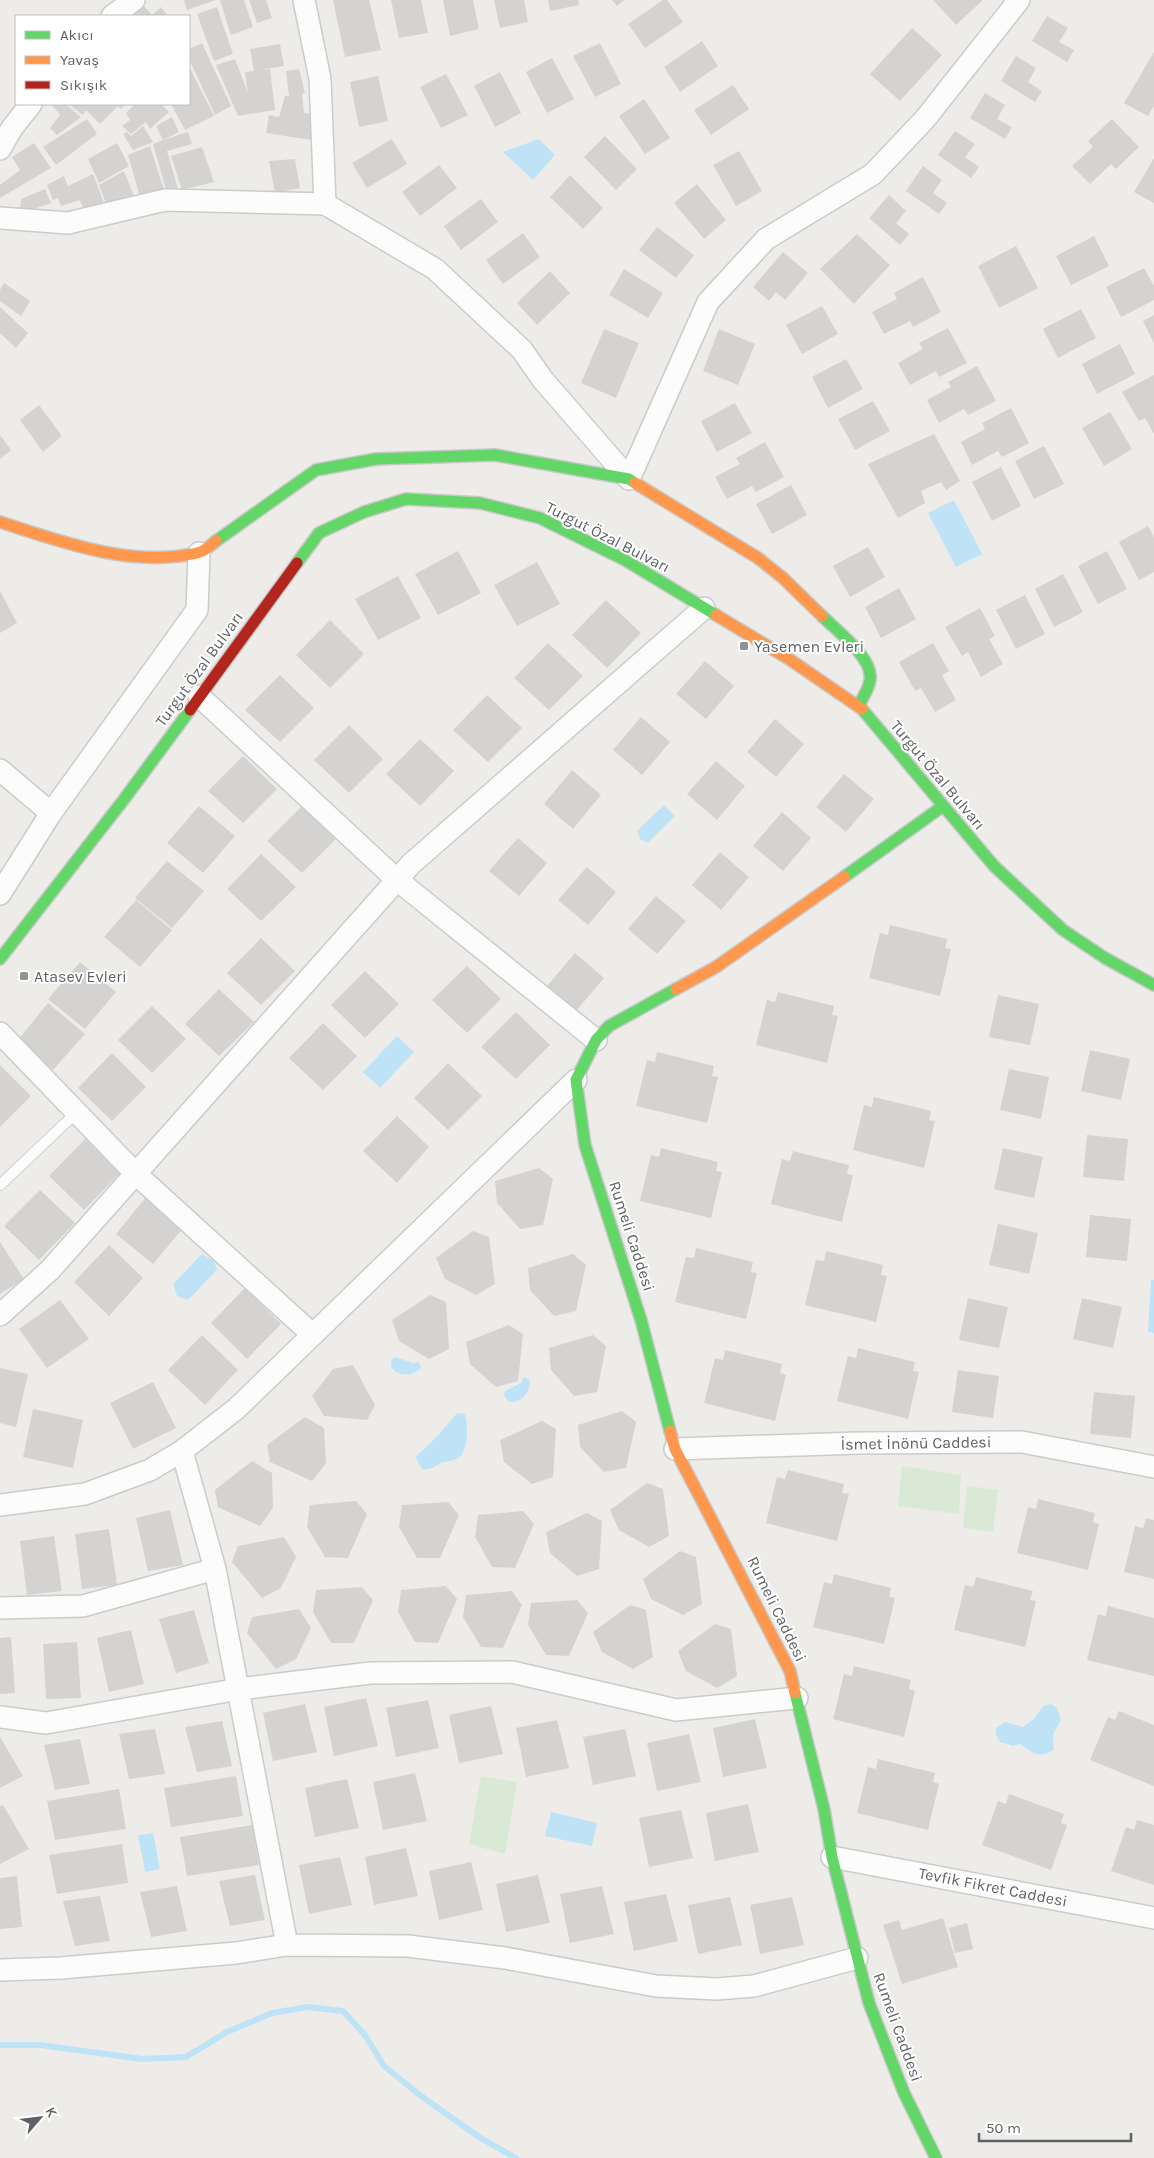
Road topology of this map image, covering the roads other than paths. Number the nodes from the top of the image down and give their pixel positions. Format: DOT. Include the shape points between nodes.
graph roads {
  1 [pos="134,0"];
  2 [pos="304,0"];
  3 [pos="1019,0"];
  4 [pos="113,15"];
  5 [pos="30,105"];
  6 [pos="0,149"];
  7 [pos="325,204"];
  8 [pos="0,218"];
  9 [pos="629,479"];
  10 [pos="0,522"];
  11 [pos="199,553"];
  12 [pos="704,608"];
  13 [pos="199,696"];
  14 [pos="859,705"];
  15 [pos="0,770"];
  16 [pos="943,806"];
  17 [pos="51,813"];
  18 [pos="396,879"];
  19 [pos="0,894"];
  20 [pos="0,959"];
  21 [pos="1154,985"];
  22 [pos="0,1033"];
  23 [pos="596,1040"];
  24 [pos="576,1080"];
  25 [pos="77,1112"];
  26 [pos="136,1174"];
  27 [pos="0,1185"];
  28 [pos="0,1315"];
  29 [pos="313,1335"];
  30 [pos="676,1449"];
  31 [pos="182,1451"];
  32 [pos="1154,1467"];
  33 [pos="0,1505"];
  34 [pos="215,1569"];
  35 [pos="0,1608"];
  36 [pos="238,1689"];
  37 [pos="797,1698"];
  38 [pos="0,1717"];
  39 [pos="832,1857"];
  40 [pos="1154,1918"];
  41 [pos="287,1945"];
  42 [pos="857,1958"];
  43 [pos="0,1970"];
  44 [pos="936,2158"];
  1 -- 4 [label="street"];
  2 -- 7 [label="street" via="320,79"];
  3 -- 9 [label="street" via="925,119 873,174 766,239 708,302"];
  5 -- 6 [label="street"];
  7 -- 8 [label="street" via="165,200 68,222"];
  7 -- 9 [label="street" via="435,269 522,350 543,380"];
  9 -- 11 [label="street" via="495,455 376,459 316,470"];
  9 -- 14 [label="street" via="758,558 861,654 870,666 872,679"];
  10 -- 11 [label="street" via="70,544 140,558"];
  11 -- 17 [label="street" via="197,610"];
  12 -- 13 [label="street, Turgut Özal Bulvarı" via="625,560 540,518 480,503 406,499 364,512 319,533"];
  12 -- 14 [label="street, Turgut Özal Bulvarı"];
  12 -- 18 [label="street"];
  13 -- 18 [label="street"];
  13 -- 20 [label="street, Turgut Özal Bulvarı" via="125,798"];
  14 -- 16 [label="street, Turgut Özal Bulvarı"];
  15 -- 17 [label="street"];
  16 -- 21 [label="street, Turgut Özal Bulvarı" via="994,866 1063,930"];
  16 -- 23 [label="street" via="716,967 609,1026"];
  17 -- 19 [label="street"];
  18 -- 23 [label="street"];
  18 -- 26 [label="street"];
  22 -- 25 [label="street"];
  23 -- 24 [label="street"];
  24 -- 29 [label="street"];
  24 -- 30 [label="street, Rumeli Caddesi" via="585,1145 642,1320"];
  25 -- 26 [label="street"];
  25 -- 27 [label="lane"];
  26 -- 28 [label="street" via="50,1270"];
  26 -- 29 [label="street"];
  29 -- 31 [label="street" via="236,1409"];
  30 -- 32 [label="street, İsmet İnönü Caddesi" via="1022,1442"];
  30 -- 37 [label="street, Rumeli Caddesi" via="790,1671"];
  31 -- 33 [label="street" via="150,1470 85,1494"];
  31 -- 34 [label="street"];
  34 -- 35 [label="street" via="83,1606"];
  34 -- 36 [label="street"];
  36 -- 37 [label="street" via="370,1673 512,1672 676,1710"];
  36 -- 38 [label="street" via="46,1723"];
  36 -- 41 [label="street"];
  37 -- 39 [label="street, Rumeli Caddesi" via="824,1809"];
  39 -- 40 [label="street, Tevfik Fikret Caddesi"];
  39 -- 42 [label="street, Rumeli Caddesi"];
  41 -- 42 [label="street" via="408,1946 505,1958 656,1986 716,1989 754,1986"];
  41 -- 43 [label="street" via="236,1953"];
  42 -- 44 [label="street, Rumeli Caddesi" via="872,2012 904,2093"];
}
